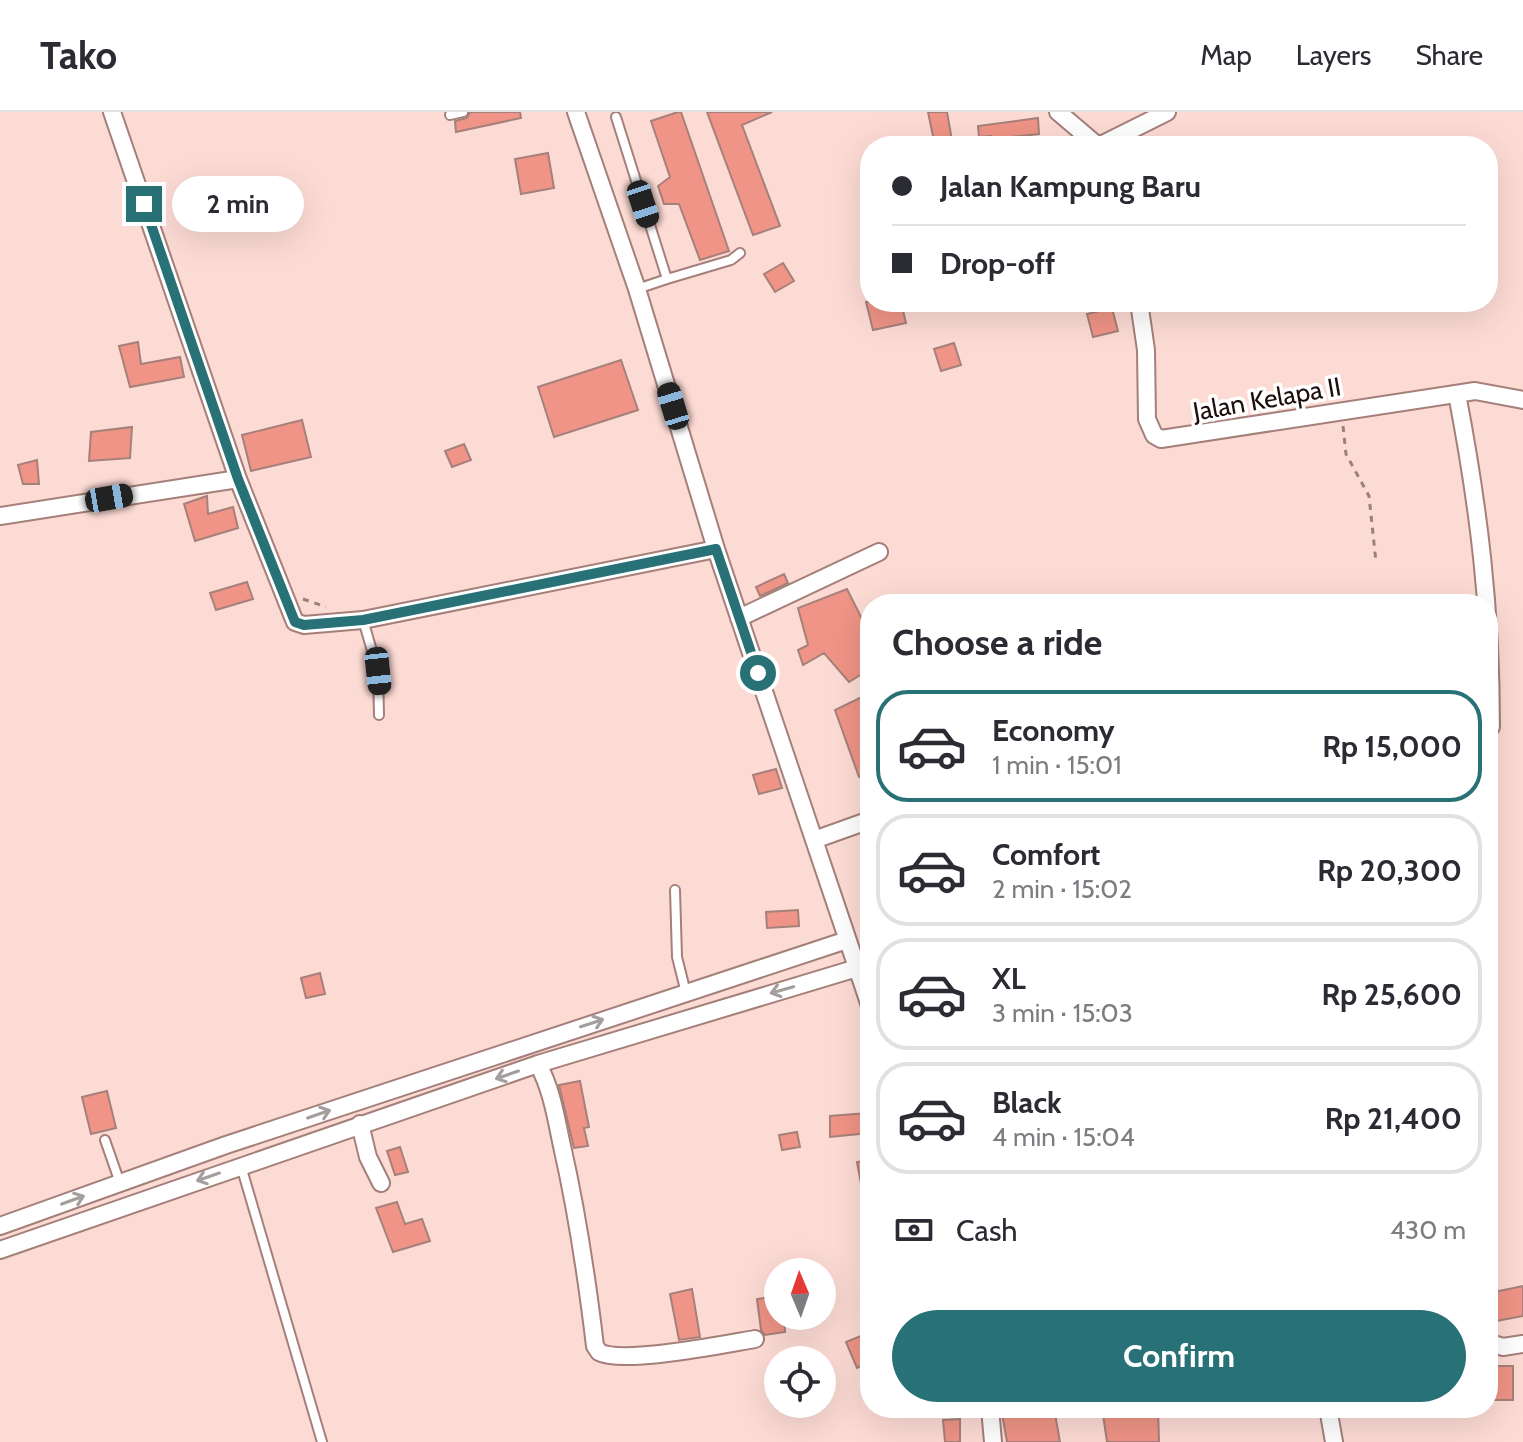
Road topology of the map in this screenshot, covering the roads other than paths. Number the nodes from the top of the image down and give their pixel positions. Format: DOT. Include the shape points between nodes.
graph roads {
  1 [pos="112,112"];
  2 [pos="463,112"];
  3 [pos="576,112"];
  4 [pos="1058,112"];
  5 [pos="1167,112"];
  6 [pos="450,115"];
  7 [pos="616,117"];
  8 [pos="1087,136"];
  9 [pos="1119,136"];
  10 [pos="740,253"];
  11 [pos="667,279"];
  12 [pos="637,289"];
  13 [pos="1140,312"];
  14 [pos="1457,394"];
  15 [pos="1523,400"];
  16 [pos="238,479"];
  17 [pos="0,516"];
  18 [pos="716,549"];
  19 [pos="879,552"];
  20 [pos="1488,594"];
  21 [pos="739,618"];
  22 [pos="363,620"];
  23 [pos="379,715"];
  24 [pos="860,824"];
  25 [pos="814,840"];
  26 [pos="675,890"];
  27 [pos="847,940"];
  28 [pos="857,968"];
  29 [pos="860,977"];
  30 [pos="686,993"];
  31 [pos="538,1064"];
  32 [pos="360,1124"];
  33 [pos="105,1140"];
  34 [pos="241,1166"];
  35 [pos="120,1183"];
  36 [pos="381,1183"];
  37 [pos="0,1226"];
  38 [pos="0,1250"];
  39 [pos="755,1339"];
  40 [pos="1523,1344"];
  41 [pos="1498,1345"];
  42 [pos="991,1418"];
  43 [pos="1330,1418"];
  44 [pos="322,1442"];
  45 [pos="993,1442"];
  46 [pos="1334,1442"];
  1 -- 16 [label="street"];
  2 -- 6 [label="lane"];
  3 -- 12 [label="street"];
  4 -- 8 [label="street"];
  5 -- 9 [label="street"];
  7 -- 11 [label="lane"];
  10 -- 11 [label="lane"];
  11 -- 12 [label="lane"];
  12 -- 18 [label="street"];
  13 -- 14 [label="street, Jalan Kelapa II" via="1147,419 1161,439"];
  14 -- 15 [label="street, Jalan Kelapa II" via="1486,392"];
  14 -- 20 [label="street"];
  16 -- 17 [label="street"];
  16 -- 22 [label="street" via="295,622"];
  18 -- 21 [label="street"];
  18 -- 22 [label="street"];
  19 -- 21 [label="street"];
  21 -- 25 [label="street"];
  22 -- 23 [label="lane" via="378,671"];
  24 -- 25 [label="street"];
  25 -- 27 [label="street"];
  26 -- 30 [label="lane" via="677,957"];
  27 -- 28 [label="street"];
  27 -- 30 [label="street"];
  28 -- 29 [label="street"];
  28 -- 31 [label="street, one-way"];
  35 -- 30 [label="street, one-way"];
  31 -- 32 [label="street, one-way"];
  31 -- 39 [label="street" via="568,1171 599,1352 620,1356"];
  32 -- 34 [label="street"];
  32 -- 36 [label="street"];
  33 -- 35 [label="lane"];
  34 -- 38 [label="street, one-way"];
  34 -- 44 [label="lane"];
  37 -- 35 [label="street, one-way"];
  40 -- 41 [label="street"];
  42 -- 45 [label="street"];
  43 -- 46 [label="street"];
}
